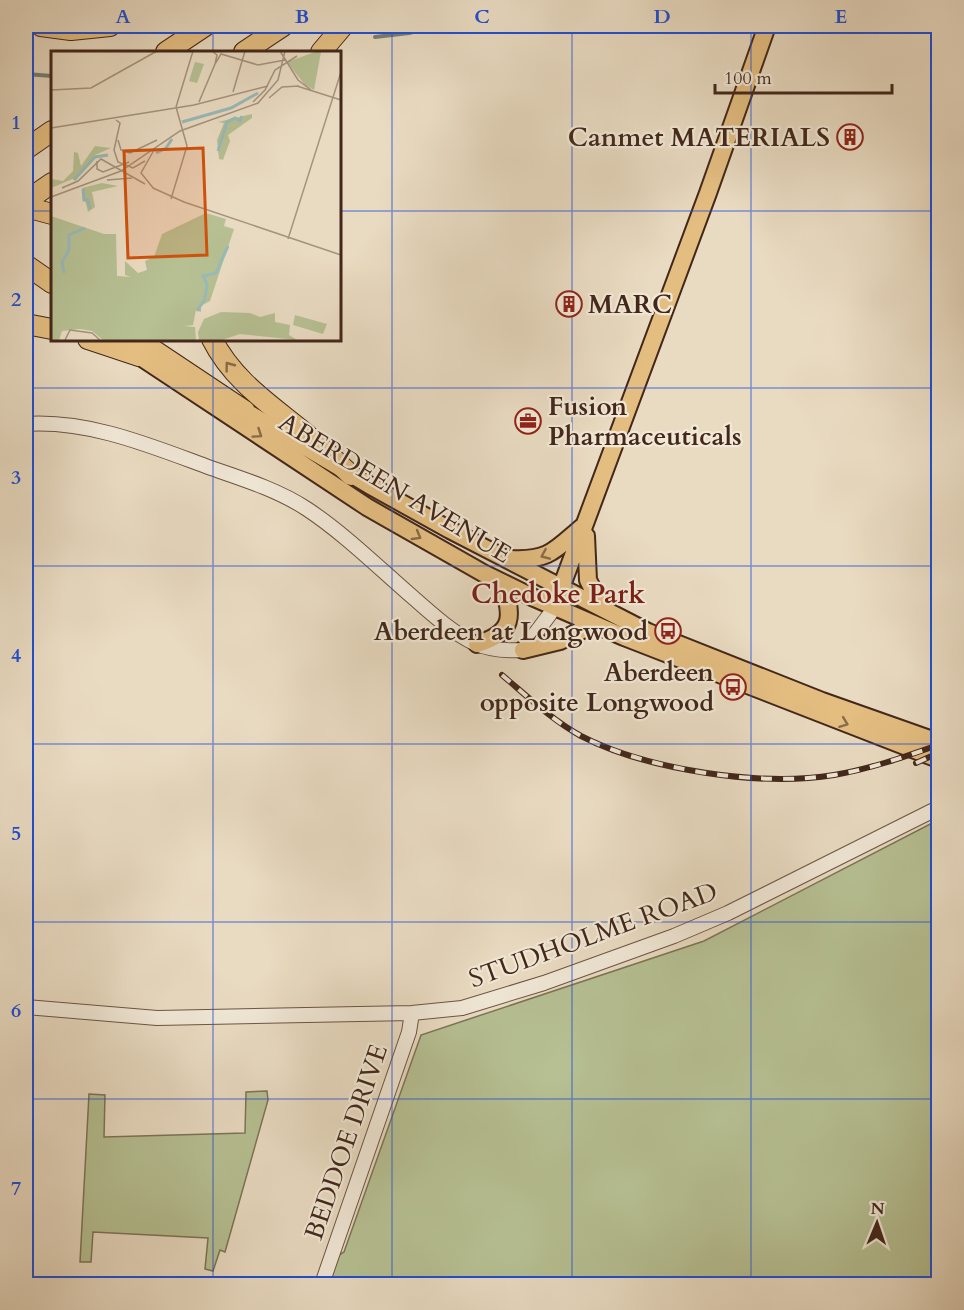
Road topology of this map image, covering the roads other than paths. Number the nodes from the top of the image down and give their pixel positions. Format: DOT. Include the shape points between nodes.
graph roads {
  1 [pos="41,26"];
  2 [pos="110,26"];
  3 [pos="205,26"];
  4 [pos="283,26"];
  5 [pos="343,26"];
  6 [pos="767,26"];
  7 [pos="168,51"];
  8 [pos="246,51"];
  9 [pos="322,51"];
  10 [pos="51,133"];
  11 [pos="26,147"];
  12 [pos="51,184"];
  13 [pos="26,201"];
  14 [pos="26,207"];
  15 [pos="51,214"];
  16 [pos="26,265"];
  17 [pos="26,280"];
  18 [pos="51,282"];
  19 [pos="51,297"];
  20 [pos="26,324"];
  21 [pos="51,329"];
  22 [pos="94,340"];
  23 [pos="117,340"];
  24 [pos="213,340"];
  25 [pos="138,347"];
  26 [pos="244,411"];
  27 [pos="26,424"];
  28 [pos="351,475"];
  29 [pos="586,524"];
  30 [pos="496,555"];
  31 [pos="502,583"];
  32 [pos="561,588"];
  33 [pos="554,607"];
  34 [pos="603,609"];
  35 [pos="594,624"];
  36 [pos="477,644"];
  37 [pos="524,650"];
  38 [pos="939,742"];
  39 [pos="939,759"];
  40 [pos="939,808"];
  41 [pos="26,1007"];
  42 [pos="412,1013"];
  43 [pos="322,1284"];
  1 -- 2 [label="highway" via="70,30"];
  3 -- 7 [label="highway"];
  4 -- 8 [label="highway"];
  5 -- 9 [label="highway"];
  6 -- 29 [label="main road"];
  10 -- 11 [label="highway"];
  12 -- 13 [label="highway"];
  14 -- 15 [label="highway"];
  16 -- 18 [label="highway"];
  17 -- 19 [label="highway"];
  20 -- 21 [label="highway"];
  22 -- 25 [label="highway"];
  23 -- 25 [label="highway"];
  28 -- 24 [label="highway, one-way" via="247,386"];
  25 -- 26 [label="highway"];
  25 -- 31 [label="main road, ABERDEEN AVENUE, one-way" via="367,507"];
  26 -- 28 [label="main road, ABERDEEN AVENUE"];
  27 -- 36 [label="street" via="58,424 106,432 282,495 330,526 431,613"];
  28 -- 30 [label="main road, ABERDEEN AVENUE"];
  29 -- 30 [label="main road, one-way" via="548,556 520,559"];
  29 -- 32 [label="main road"];
  29 -- 34 [label="main road" via="588,580"];
  30 -- 32 [label="main road, ABERDEEN AVENUE"];
  31 -- 33 [label="main road, ABERDEEN AVENUE"];
  31 -- 36 [label="main road" via="510,606 508,622 492,639"];
  32 -- 33 [label="main road"];
  32 -- 34 [label="main road, ABERDEEN AVENUE"];
  33 -- 35 [label="main road, ABERDEEN AVENUE"];
  33 -- 37 [label="street"];
  34 -- 38 [label="main road, ABERDEEN AVENUE" via="706,657"];
  35 -- 37 [label="main road" via="560,641"];
  35 -- 39 [label="main road, ABERDEEN AVENUE, one-way"];
  36 -- 37 [label="street" via="496,650"];
  40 -- 42 [label="street, STUDHOLME ROAD" via="674,936 462,1008"];
  41 -- 42 [label="street, STUDHOLME ROAD" via="157,1018"];
  42 -- 43 [label="street, BEDDOE DRIVE" via="409,1032"];
}
